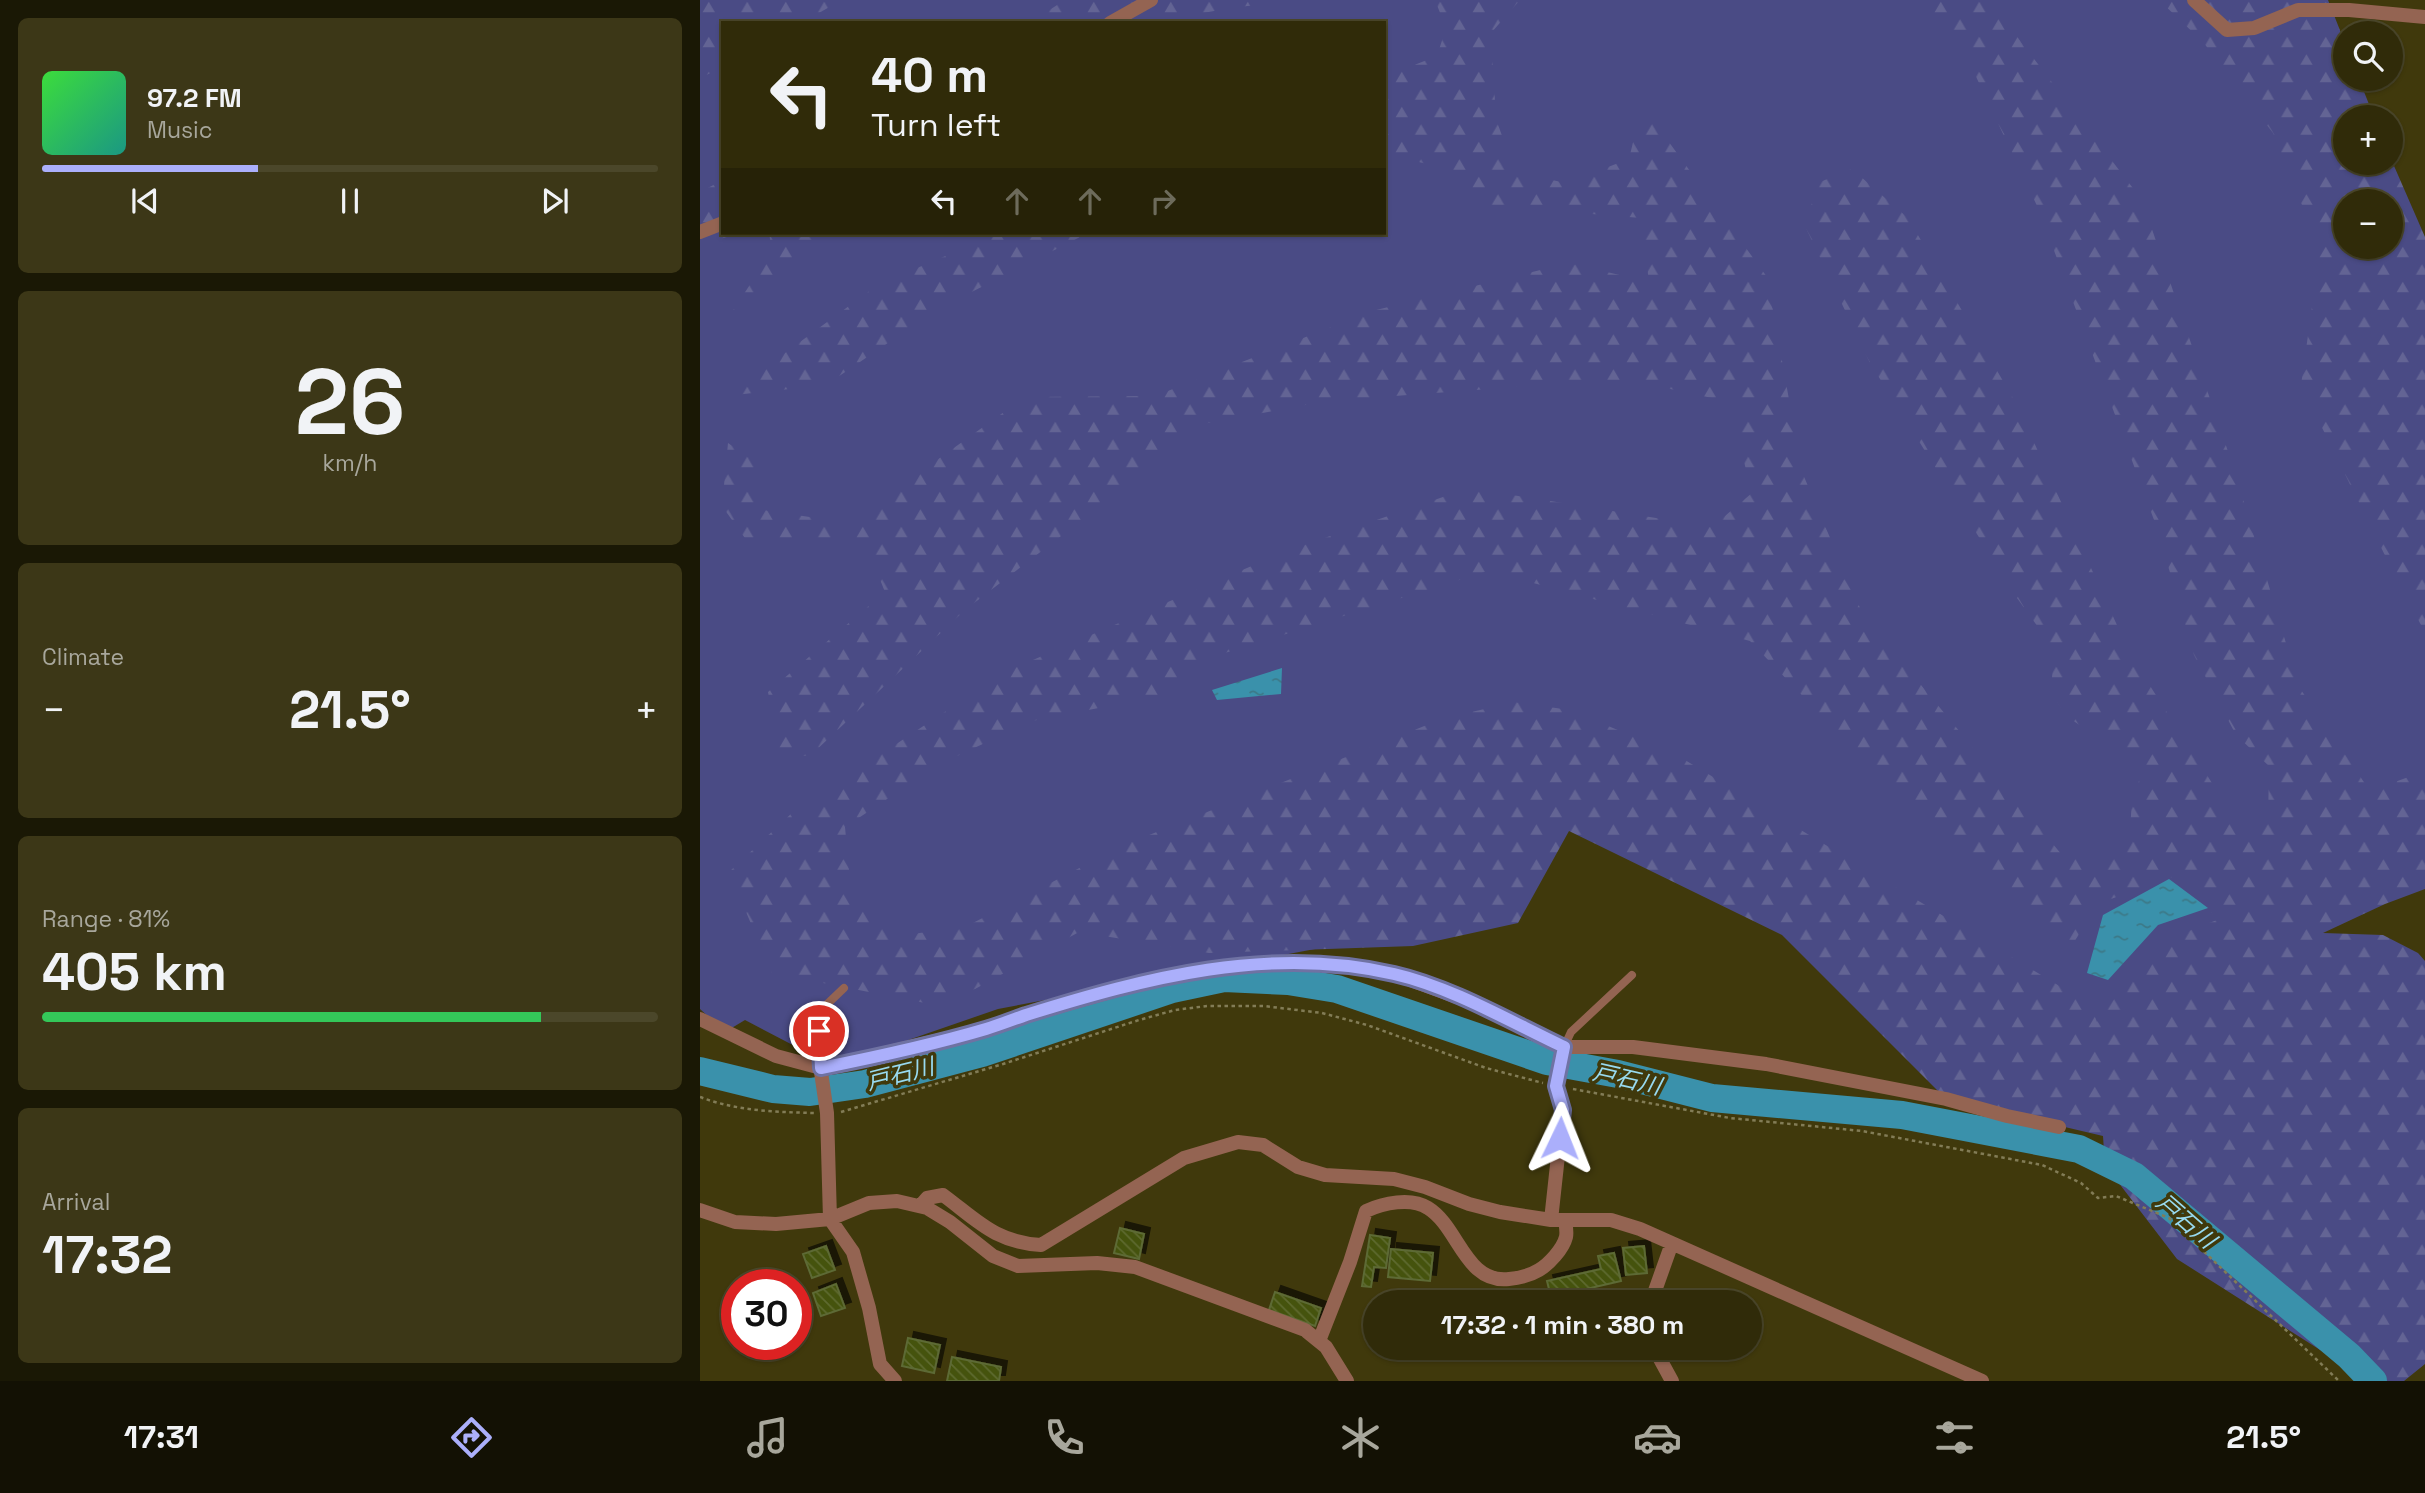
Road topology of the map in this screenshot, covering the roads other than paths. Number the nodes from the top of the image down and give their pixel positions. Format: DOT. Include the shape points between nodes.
graph roads {
  1 [pos="1151,0"];
  2 [pos="2193,0"];
  3 [pos="2425,17"];
  4 [pos="1114,21"];
  5 [pos="721,224"];
  6 [pos="700,232"];
  7 [pos="1632,975"];
  8 [pos="844,988"];
  9 [pos="700,1018"];
  10 [pos="1564,1047"];
  11 [pos="821,1070"];
  12 [pos="2059,1127"];
  13 [pos="920,1206"];
  14 [pos="700,1210"];
  15 [pos="830,1219"];
  16 [pos="1558,1220"];
  17 [pos="1672,1243"];
  18 [pos="1655,1290"];
  19 [pos="1319,1341"];
  20 [pos="1661,1360"];
  21 [pos="895,1381"];
  22 [pos="1347,1381"];
  23 [pos="1672,1381"];
  24 [pos="1982,1381"];
  1 -- 4 [label="street"];
  2 -- 3 [label="street" via="2227,30 2254,28 2298,10"];
  5 -- 6 [label="street"];
  7 -- 10 [label="lane" via="1571,1032"];
  8 -- 11 [label="lane" via="823,1008"];
  9 -- 11 [label="street" via="776,1056"];
  10 -- 11 [label="street" via="1465,1000 1397,975 1343,964 1280,962 1163,977 986,1029"];
  10 -- 12 [label="street" via="1633,1047 1766,1064 1933,1096"];
  10 -- 16 [label="street" via="1556,1086 1563,1110"];
  11 -- 15 [label="street" via="827,1111"];
  13 -- 15 [label="street" via="897,1201 869,1203"];
  13 -- 16 [label="street" via="928,1198 943,1195 991,1232 1017,1243 1041,1245 1184,1158 1238,1142 1264,1145 1298,1167 1325,1175 1394,1179 1469,1204"];
  13 -- 19 [label="street" via="950,1222 993,1256 1018,1266 1097,1263 1135,1267 1305,1330"];
  14 -- 15 [label="street" via="736,1222"];
  15 -- 21 [label="street" via="853,1252 880,1364"];
  16 -- 17 [label="street" via="1611,1220"];
  16 -- 19 [label="street" via="1566,1238 1548,1264 1527,1277 1503,1280 1487,1276 1470,1262 1427,1207 1381,1204 1366,1212"];
  17 -- 18 [label="street"];
  17 -- 24 [label="street"];
  19 -- 22 [label="street"];
  20 -- 23 [label="street"];
}
